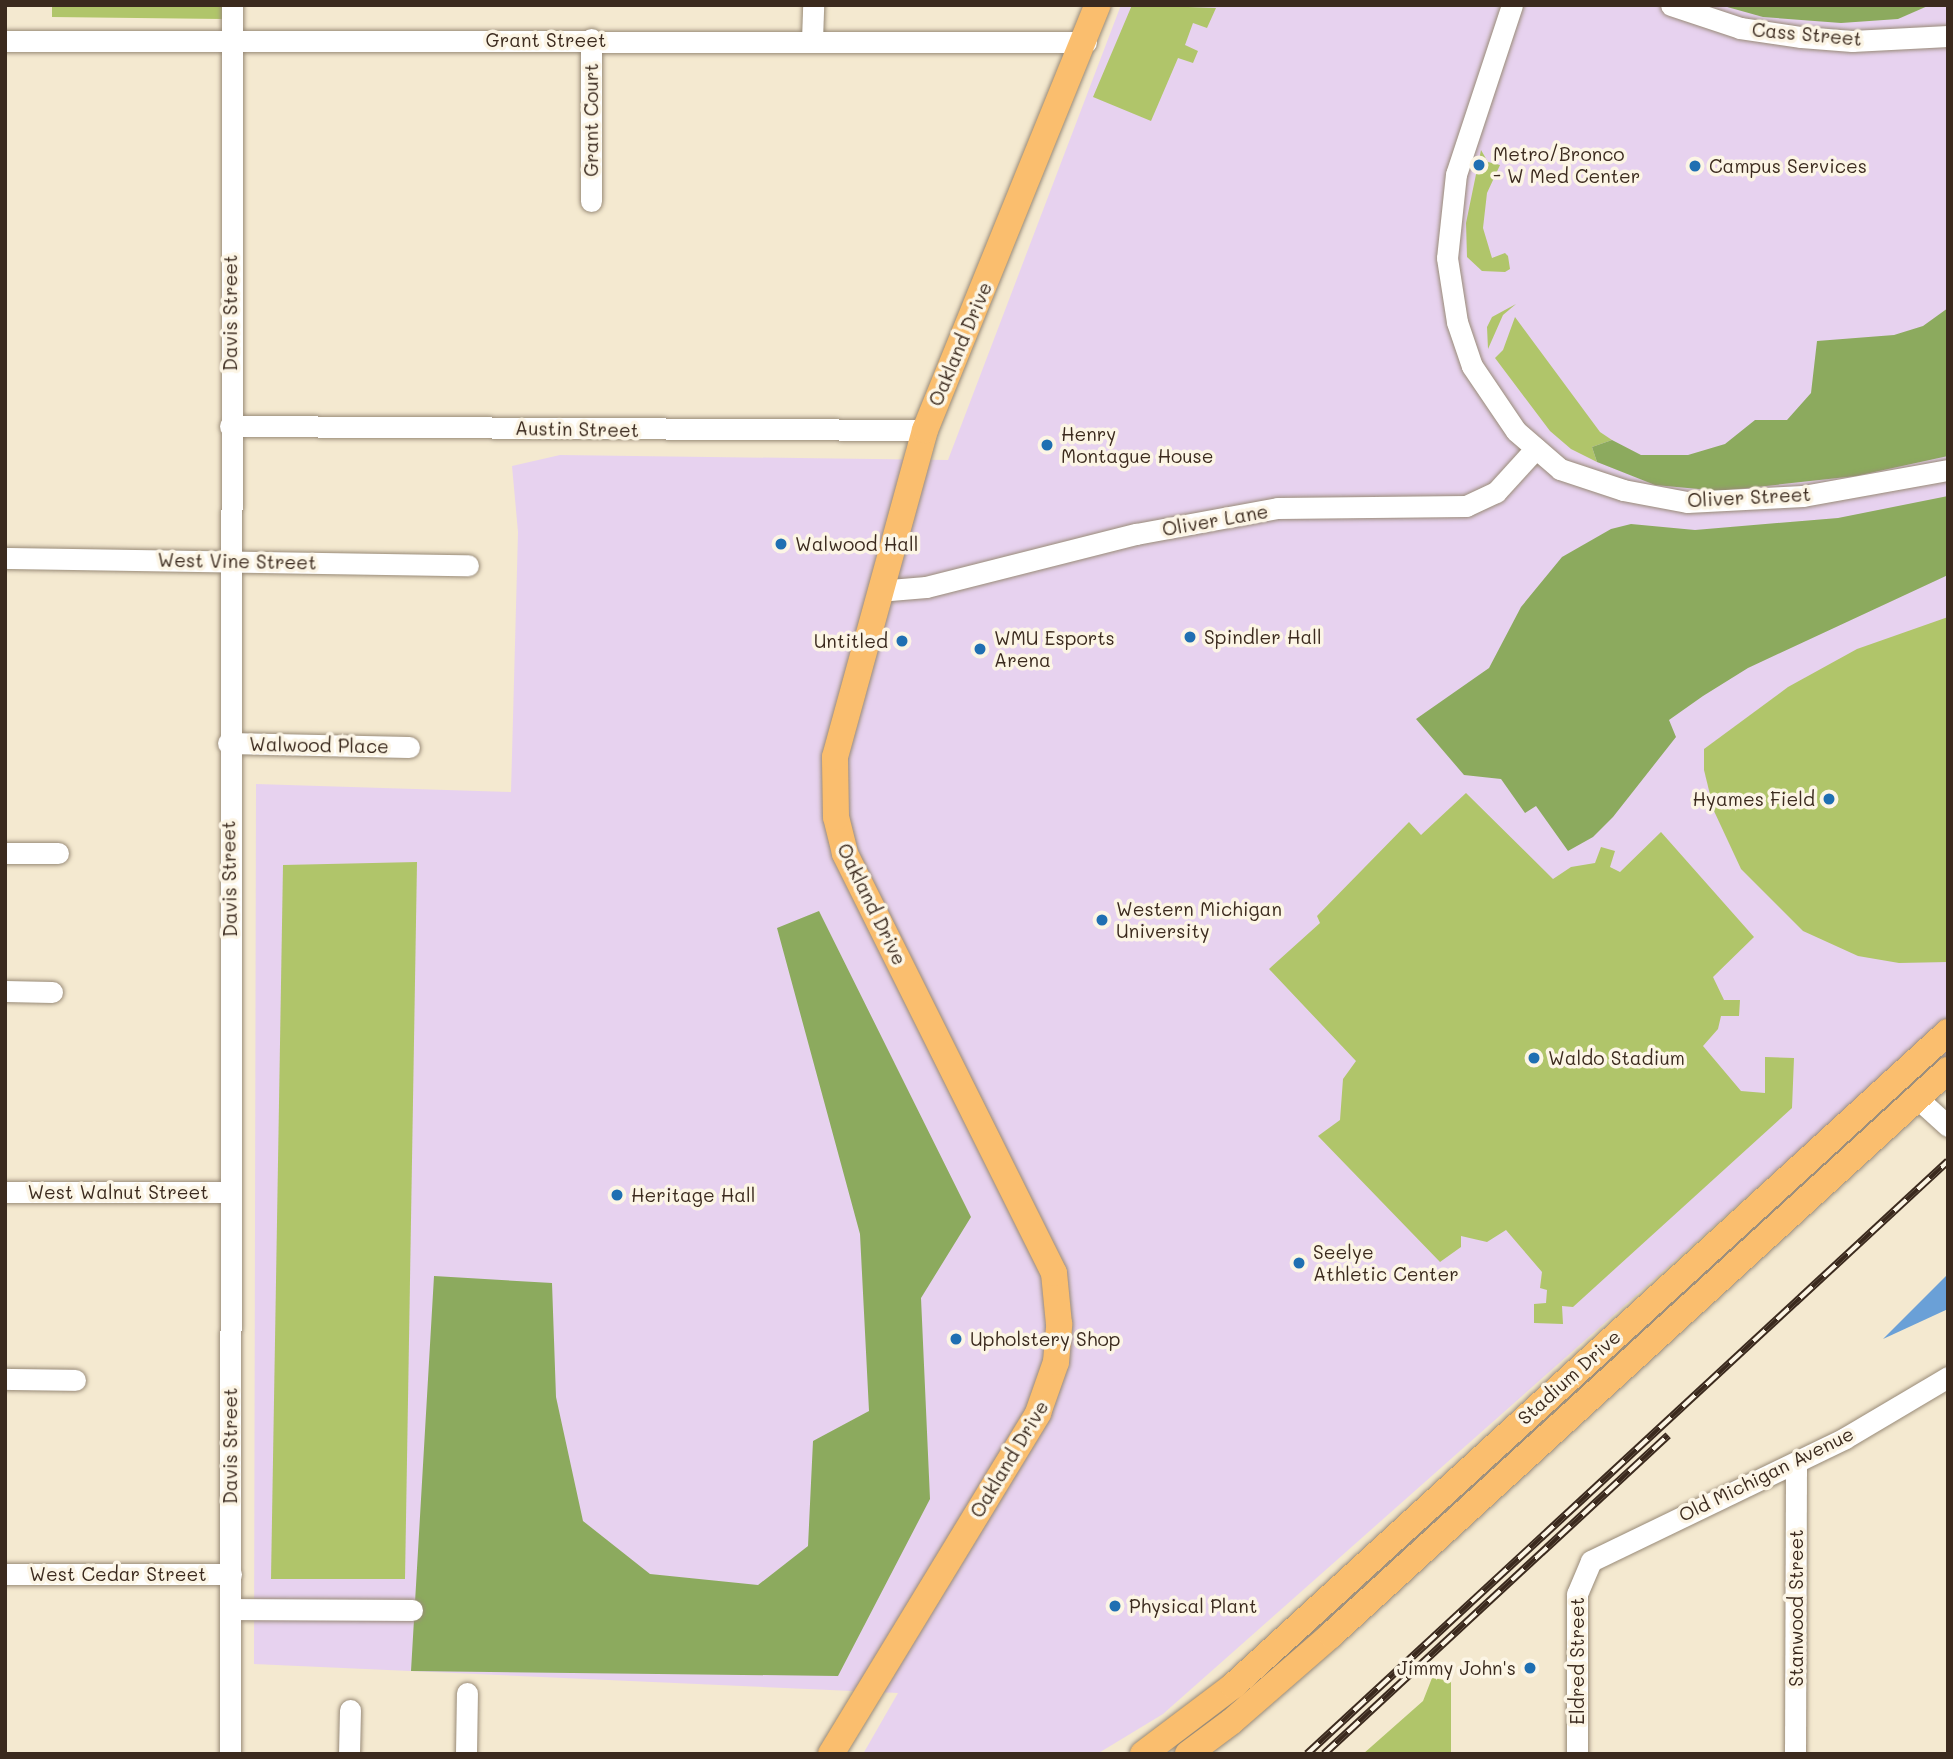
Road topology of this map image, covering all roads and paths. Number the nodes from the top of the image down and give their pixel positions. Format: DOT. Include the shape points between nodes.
graph roads {
  1 [pos="232,5"];
  2 [pos="813,5"];
  3 [pos="1098,5"];
  4 [pos="1512,5"];
  5 [pos="1671,5"];
  6 [pos="1948,36"];
  7 [pos="591,39"];
  8 [pos="813,40"];
  9 [pos="5,41"];
  10 [pos="1086,42"];
  11 [pos="232,43"];
  12 [pos="591,201"];
  13 [pos="230,426"];
  14 [pos="925,430"];
  15 [pos="1536,448"];
  16 [pos="1948,470"];
  17 [pos="5,558"];
  18 [pos="235,560"];
  19 [pos="468,565"];
  20 [pos="878,591"];
  21 [pos="228,743"];
  22 [pos="409,747"];
  23 [pos="5,853"];
  24 [pos="58,853"];
  25 [pos="5,991"];
  26 [pos="52,992"];
  27 [pos="1948,1032"];
  28 [pos="1948,1070"];
  29 [pos="1917,1097"];
  30 [pos="1948,1126"];
  31 [pos="5,1192"];
  32 [pos="230,1192"];
  33 [pos="1948,1377"];
  34 [pos="5,1379"];
  35 [pos="75,1380"];
  36 [pos="1796,1463"];
  37 [pos="1584,1569"];
  38 [pos="5,1574"];
  39 [pos="231,1574"];
  40 [pos="232,1609"];
  41 [pos="412,1610"];
  42 [pos="467,1693"];
  43 [pos="350,1710"];
  44 [pos="1196,1748"];
  45 [pos="230,1754"];
  46 [pos="349,1754"];
  47 [pos="466,1754"];
  48 [pos="831,1754"];
  49 [pos="1143,1754"];
  50 [pos="1577,1754"];
  51 [pos="1795,1754"];
  1 -- 11 [label="street, Davis Street"];
  2 -- 8 [label="street"];
  3 -- 10 [label="main road, Oakland Drive"];
  4 -- 15 [label="street, Oliver Street" via="1456,174 1447,258 1457,322 1472,366 1494,405"];
  5 -- 6 [label="street, Cass Street" via="1730,25 1801,37 1852,41"];
  7 -- 8 [label="street, Grant Street"];
  7 -- 11 [label="street, Grant Street"];
  7 -- 12 [label="street, Grant Court"];
  8 -- 10 [label="street, Grant Street"];
  9 -- 11 [label="street, Grant Street"];
  10 -- 14 [label="main road, Oakland Drive"];
  11 -- 13 [label="street, Davis Street"];
  13 -- 14 [label="street, Austin Street"];
  13 -- 18 [label="street, Davis Street"];
  14 -- 20 [label="main road, Oakland Drive"];
  15 -- 16 [label="street, Oliver Street" via="1560,469 1623,490 1687,502 1803,496"];
  15 -- 20 [label="street, Oliver Lane" via="1496,492 1466,506 1278,508 1136,534 926,587"];
  17 -- 18 [label="street, West Vine Street"];
  18 -- 19 [label="street, West Vine Street"];
  18 -- 21 [label="street, Davis Street"];
  20 -- 48 [label="main road, Oakland Drive" via="835,757 839,838 1046,1253 1054,1273 1059,1324 1056,1362 1038,1413"];
  21 -- 22 [label="street, Walwood Place"];
  21 -- 32 [label="street, Davis Street"];
  23 -- 24 [label="street"];
  25 -- 26 [label="street"];
  27 -- 49 [label="main road, Stadium Drive" via="1190,1721"];
  28 -- 29 [label="main road, Stadium Drive"];
  29 -- 30 [label="street"];
  29 -- 44 [label="main road, Stadium Drive" via="1341,1626"];
  31 -- 32 [label="street, West Walnut Street"];
  32 -- 39 [label="street, Davis Street"];
  33 -- 36 [label="street, Old Michigan Avenue"];
  34 -- 35 [label="street"];
  36 -- 37 [label="street, Old Michigan Avenue" via="1601,1552"];
  36 -- 51 [label="street, Stanwood Street"];
  37 -- 50 [label="street, Eldred Street" via="1577,1594"];
  38 -- 39 [label="street, West Cedar Street"];
  39 -- 40 [label="street, Davis Street"];
  40 -- 41 [label="street"];
  40 -- 45 [label="street, Davis Street"];
  42 -- 47 [label="street"];
  43 -- 46 [label="street"];
}
